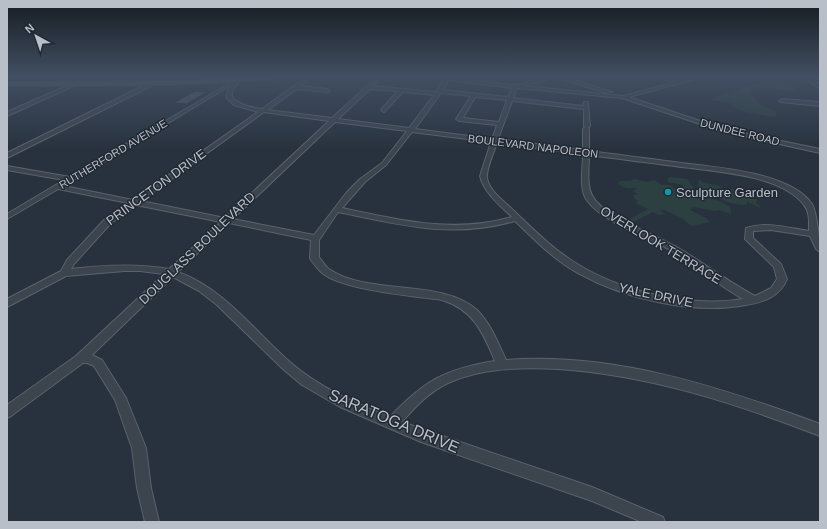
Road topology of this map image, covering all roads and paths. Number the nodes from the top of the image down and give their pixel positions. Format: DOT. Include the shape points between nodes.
graph roads {
  1 [pos="37,101"];
  2 [pos="115,101"];
  3 [pos="201,101"];
  4 [pos="233,101"];
  5 [pos="275,101"];
  6 [pos="354,101"];
  7 [pos="392,101"];
  8 [pos="432,101"];
  9 [pos="470,101"];
  10 [pos="510,101"];
  11 [pos="525,101"];
  12 [pos="587,101"];
  13 [pos="634,101"];
  14 [pos="782,101"];
  15 [pos="820,104"];
  16 [pos="586,108"];
  17 [pos="262,110"];
  18 [pos="384,110"];
  19 [pos="7,114"];
  20 [pos="333,120"];
  21 [pos="500,124"];
  22 [pos="411,130"];
  23 [pos="494,141"];
  24 [pos="820,151"];
  25 [pos="587,153"];
  26 [pos="7,156"];
  27 [pos="7,168"];
  28 [pos="71,179"];
  29 [pos="57,187"];
  30 [pos="134,201"];
  31 [pos="338,210"];
  32 [pos="7,217"];
  33 [pos="517,218"];
  34 [pos="227,219"];
  35 [pos="812,234"];
  36 [pos="316,238"];
  37 [pos="820,249"];
  38 [pos="64,273"];
  39 [pos="172,273"];
  40 [pos="754,300"];
  41 [pos="7,303"];
  42 [pos="80,359"];
  43 [pos="502,365"];
  44 [pos="7,412"];
  45 [pos="393,423"];
  46 [pos="820,430"];
  47 [pos="152,522"];
  48 [pos="658,522"];
  1 -- 19 [label="street"];
  2 -- 26 [label="street"];
  3 -- 28 [label="street, RUTHERFORD AVENUE"];
  4 -- 17 [label="street, BOULEVARD NAPOLEON" via="242,106"];
  5 -- 17 [label="street, PRINCETON DRIVE"];
  6 -- 20 [label="street, DOUGLASS BOULEVARD"];
  7 -- 18 [label="street"];
  8 -- 22 [label="street"];
  9 -- 21 [label="street" via="459,119"];
  10 -- 21 [label="street, YALE DRIVE"];
  11 -- 16 [label="street"];
  12 -- 16 [label="street, OVERLOOK TERRACE"];
  13 -- 24 [label="street, DUNDEE ROAD" via="723,130"];
  14 -- 15 [label="street"];
  16 -- 25 [label="street, OVERLOOK TERRACE"];
  17 -- 20 [label="street, BOULEVARD NAPOLEON"];
  17 -- 30 [label="street, PRINCETON DRIVE"];
  20 -- 22 [label="street, BOULEVARD NAPOLEON"];
  20 -- 34 [label="street, DOUGLASS BOULEVARD"];
  21 -- 23 [label="street, YALE DRIVE"];
  22 -- 23 [label="street, BOULEVARD NAPOLEON"];
  22 -- 31 [label="street" via="385,164 360,182"];
  23 -- 25 [label="street, BOULEVARD NAPOLEON"];
  23 -- 33 [label="street, YALE DRIVE" via="482,172 483,180"];
  25 -- 35 [label="street, BOULEVARD NAPOLEON" via="742,173 769,180 793,192 808,205 811,212"];
  25 -- 40 [label="street, OVERLOOK TERRACE" via="586,190 595,205 675,250"];
  27 -- 28 [label="street"];
  28 -- 29 [label="street, RUTHERFORD AVENUE"];
  29 -- 30 [label="street"];
  29 -- 32 [label="street, RUTHERFORD AVENUE"];
  30 -- 34 [label="street"];
  30 -- 38 [label="street, PRINCETON DRIVE" via="108,221 70,262"];
  31 -- 33 [label="street" via="454,229 482,227"];
  31 -- 36 [label="street"];
  33 -- 40 [label="street, YALE DRIVE" via="541,242 573,266 616,287 634,293 695,304 725,305"];
  34 -- 36 [label="street"];
  34 -- 39 [label="street, DOUGLASS BOULEVARD"];
  35 -- 37 [label="street, BOULEVARD NAPOLEON"];
  35 -- 40 [label="street, YALE DRIVE" via="765,227 749,230 749,239 775,262 782,275 777,290"];
  36 -- 43 [label="street" via="314,251 318,261 332,274 349,282 380,289 442,296 468,308 485,325"];
  38 -- 39 [label="street, SARATOGA DRIVE" via="122,268"];
  38 -- 41 [label="street, PRINCETON DRIVE"];
  39 -- 42 [label="street, DOUGLASS BOULEVARD"];
  39 -- 45 [label="street, SARATOGA DRIVE" via="193,282 227,309 300,378 352,407"];
  42 -- 44 [label="street, DOUGLASS BOULEVARD"];
  42 -- 47 [label="street" via="88,358 98,363 120,398 139,448"];
  43 -- 45 [label="street" via="472,370 442,380 427,390"];
  43 -- 46 [label="street" via="576,365 613,368 658,377 713,392"];
  45 -- 48 [label="street, SARATOGA DRIVE" via="479,456 583,490"];
}
